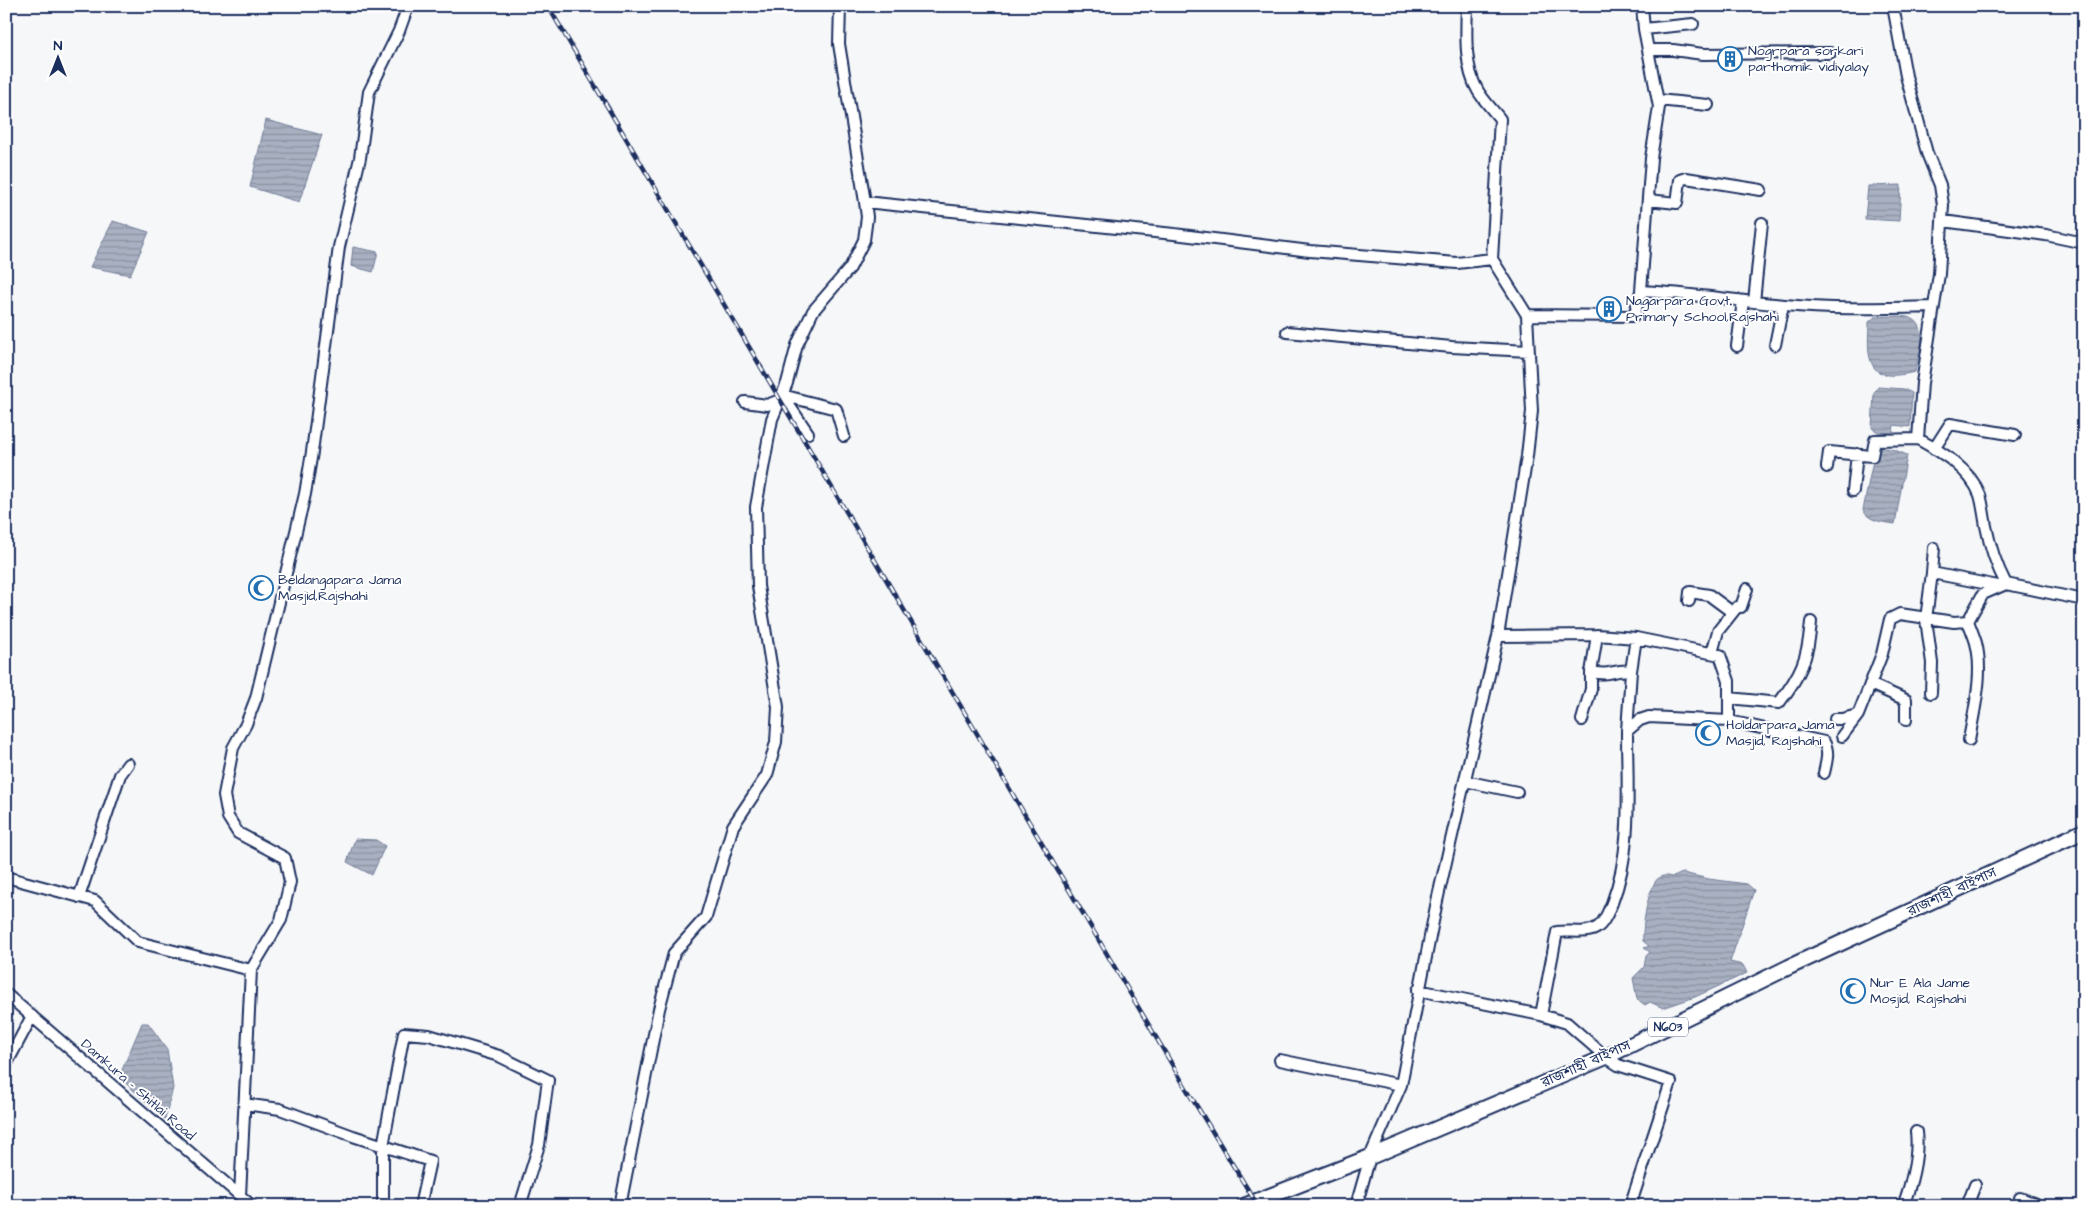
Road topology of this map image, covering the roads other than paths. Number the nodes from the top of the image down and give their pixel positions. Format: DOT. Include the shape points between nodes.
graph roads {
  1 [pos="408,6"];
  2 [pos="840,6"];
  3 [pos="1467,6"];
  4 [pos="1642,6"];
  5 [pos="1892,6"];
  6 [pos="1693,24"];
  7 [pos="1644,29"];
  8 [pos="1648,50"];
  9 [pos="1830,53"];
  10 [pos="1658,100"];
  11 [pos="1708,105"];
  12 [pos="1761,190"];
  13 [pos="1648,200"];
  14 [pos="865,202"];
  15 [pos="1943,221"];
  16 [pos="1762,223"];
  17 [pos="2084,243"];
  18 [pos="1492,259"];
  19 [pos="1641,291"];
  20 [pos="1748,301"];
  21 [pos="1783,305"];
  22 [pos="1934,307"];
  23 [pos="1527,315"];
  24 [pos="1287,332"];
  25 [pos="1775,345"];
  26 [pos="1737,346"];
  27 [pos="1529,351"];
  28 [pos="781,397"];
  29 [pos="745,402"];
  30 [pos="808,434"];
  31 [pos="2015,435"];
  32 [pos="844,436"];
  33 [pos="1918,439"];
  34 [pos="1934,449"];
  35 [pos="1857,454"];
  36 [pos="1827,467"];
  37 [pos="1853,491"];
  38 [pos="1934,548"];
  39 [pos="1932,573"];
  40 [pos="2002,585"];
  41 [pos="1747,590"];
  42 [pos="2084,600"];
  43 [pos="1689,601"];
  44 [pos="1732,612"];
  45 [pos="1926,619"];
  46 [pos="1811,622"];
  47 [pos="1968,622"];
  48 [pos="1597,635"];
  49 [pos="1498,636"];
  50 [pos="1636,638"];
  51 [pos="1712,654"];
  52 [pos="1591,671"];
  53 [pos="1631,671"];
  54 [pos="1870,684"];
  55 [pos="1931,693"];
  56 [pos="1729,698"];
  57 [pos="1858,715"];
  58 [pos="1835,719"];
  59 [pos="1582,720"];
  60 [pos="1906,720"];
  61 [pos="1729,721"];
  62 [pos="1627,731"];
  63 [pos="1842,736"];
  64 [pos="1969,740"];
  65 [pos="128,764"];
  66 [pos="1824,774"];
  67 [pos="1465,781"];
  68 [pos="1518,792"];
  69 [pos="2084,831"];
  70 [pos="6,877"];
  71 [pos="79,897"];
  72 [pos="251,970"];
  73 [pos="1418,990"];
  74 [pos="6,994"];
  75 [pos="1540,1015"];
  76 [pos="32,1016"];
  77 [pos="1606,1057"];
  78 [pos="1280,1060"];
  79 [pos="6,1065"];
  80 [pos="1401,1085"];
  81 [pos="244,1104"];
  82 [pos="1916,1132"];
  83 [pos="383,1146"];
  84 [pos="1370,1157"];
  85 [pos="1975,1185"];
  86 [pos="240,1196"];
  87 [pos="2020,1198"];
  88 [pos="252,1206"];
  89 [pos="383,1206"];
  90 [pos="420,1206"];
  91 [pos="520,1206"];
  92 [pos="620,1206"];
  93 [pos="1244,1206"];
  94 [pos="1356,1206"];
  95 [pos="1630,1206"];
  96 [pos="1903,1206"];
  97 [pos="1967,1206"];
  98 [pos="2041,1206"];
  1 -- 72 [label="street" via="369,92 360,158 339,247 305,494 256,698 233,748 224,795 228,817 238,833 285,858 290,882 281,920"];
  2 -- 14 [label="street" via="839,44"];
  3 -- 18 [label="street" via="1472,80 1500,118"];
  4 -- 7 [label="street"];
  5 -- 15 [label="street" via="1906,76 1927,153 1942,191"];
  6 -- 7 [label="street"];
  7 -- 8 [label="street"];
  8 -- 9 [label="street" via="1703,54"];
  8 -- 10 [label="street"];
  10 -- 11 [label="street"];
  10 -- 13 [label="street"];
  12 -- 13 [label="street" via="1686,178 1680,180 1677,203"];
  13 -- 19 [label="street"];
  14 -- 18 [label="street" via="1310,251 1457,264"];
  14 -- 28 [label="street" via="864,240 850,268 813,311 797,345"];
  15 -- 17 [label="street"];
  15 -- 22 [label="street"];
  16 -- 20 [label="street"];
  18 -- 23 [label="street"];
  19 -- 20 [label="street"];
  19 -- 23 [label="street" via="1634,316"];
  20 -- 21 [label="street"];
  20 -- 26 [label="street"];
  21 -- 22 [label="street" via="1863,309"];
  21 -- 25 [label="street"];
  22 -- 33 [label="street" via="1922,383"];
  23 -- 27 [label="street"];
  24 -- 27 [label="street" via="1432,346"];
  27 -- 49 [label="street" via="1532,411"];
  28 -- 29 [label="street" via="767,405"];
  28 -- 30 [label="street"];
  28 -- 32 [label="street" via="836,409"];
  28 -- 92 [label="street" via="772,419 756,507 758,586 778,707 776,742 767,775 733,826 706,917 674,953 659,1009"];
  31 -- 34 [label="street" via="1950,424"];
  33 -- 34 [label="street"];
  33 -- 35 [label="street" via="1875,440 1872,456"];
  34 -- 40 [label="street" via="1954,462 1980,495"];
  35 -- 36 [label="street" via="1829,452"];
  35 -- 37 [label="street"];
  38 -- 39 [label="street"];
  39 -- 40 [label="street"];
  39 -- 45 [label="street"];
  40 -- 42 [label="street"];
  40 -- 47 [label="street" via="1983,594"];
  41 -- 44 [label="street" via="1741,607"];
  43 -- 44 [label="street" via="1690,592 1709,595"];
  44 -- 51 [label="street" via="1718,630"];
  45 -- 47 [label="street"];
  45 -- 54 [label="street" via="1900,614 1890,619 1882,654"];
  45 -- 55 [label="street" via="1932,663"];
  46 -- 56 [label="street" via="1809,649 1798,676 1779,703"];
  47 -- 64 [label="street" via="1978,661 1978,685"];
  48 -- 49 [label="street"];
  48 -- 50 [label="street"];
  48 -- 52 [label="street"];
  49 -- 67 [label="street"];
  50 -- 51 [label="street"];
  50 -- 53 [label="street"];
  51 -- 56 [label="street" via="1720,655 1729,681"];
  52 -- 53 [label="street" via="1604,675 1620,669"];
  52 -- 59 [label="street" via="1592,689"];
  53 -- 62 [label="street"];
  54 -- 57 [label="street"];
  54 -- 60 [label="street" via="1906,700"];
  56 -- 61 [label="street"];
  57 -- 58 [label="street"];
  57 -- 63 [label="street"];
  61 -- 62 [label="street" via="1649,717"];
  61 -- 66 [label="street" via="1824,742 1827,748"];
  62 -- 75 [label="street" via="1628,825 1618,886 1599,927 1583,932 1557,932"];
  65 -- 71 [label="street" via="114,791"];
  67 -- 68 [label="street"];
  67 -- 73 [label="street"];
  69 -- 77 [label="highway, রাজশাহী বাইপাস / N603" via="1789,967"];
  70 -- 71 [label="street"];
  71 -- 72 [label="street" via="95,901 138,942"];
  72 -- 81 [label="street"];
  73 -- 75 [label="street"];
  73 -- 80 [label="street"];
  74 -- 76 [label="street, Damkura - Shitlai Road"];
  75 -- 77 [label="street" via="1567,1024"];
  76 -- 79 [label="street"];
  76 -- 86 [label="street, Damkura - Shitlai Road"];
  77 -- 84 [label="highway, রাজশাহী বাইপাস / N603"];
  77 -- 95 [label="street" via="1618,1066 1671,1082"];
  78 -- 80 [label="street"];
  80 -- 84 [label="street"];
  81 -- 83 [label="street" via="280,1109"];
  81 -- 86 [label="street"];
  82 -- 96 [label="street" via="1918,1147"];
  83 -- 89 [label="street"];
  83 -- 90 [label="street" via="430,1161"];
  83 -- 91 [label="street" via="404,1033 429,1035 499,1056 548,1080 539,1145"];
  84 -- 93 [label="highway, রাজশাহী বাইপাস / N603"];
  84 -- 94 [label="street"];
  85 -- 97 [label="street"];
  86 -- 88 [label="street, Damkura - Shitlai Road"];
  87 -- 98 [label="street"];
}
